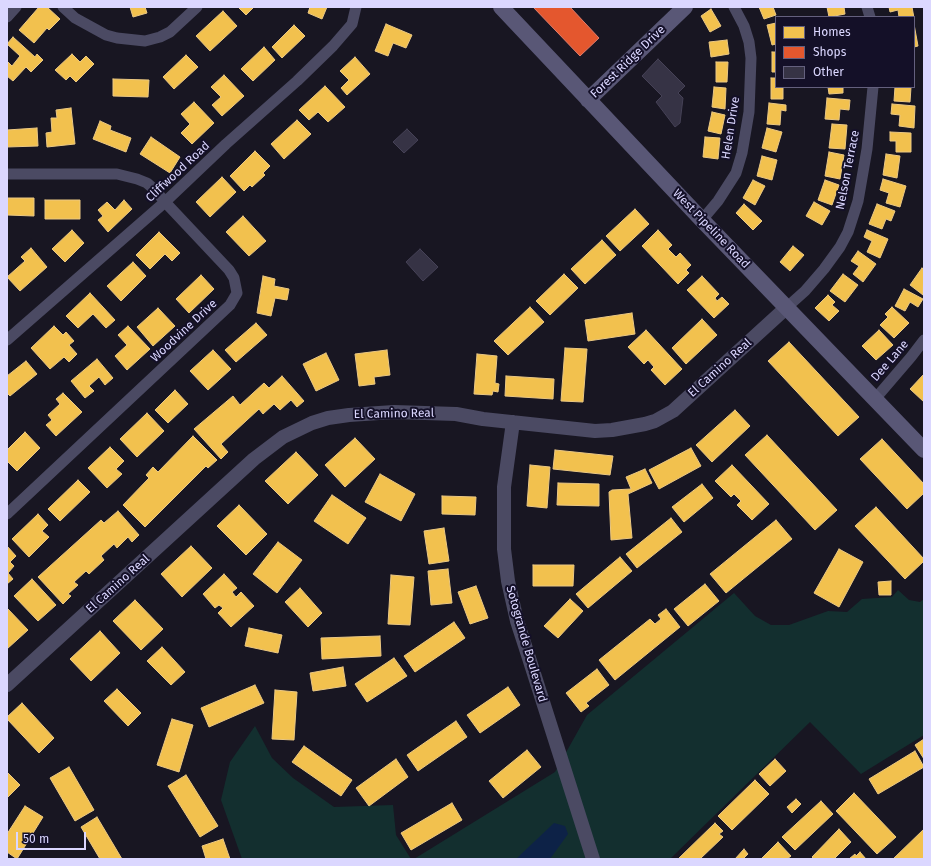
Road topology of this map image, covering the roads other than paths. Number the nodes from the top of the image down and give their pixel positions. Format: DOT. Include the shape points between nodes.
graph roads {
  1 [pos="16,7"];
  2 [pos="63,7"];
  3 [pos="197,7"];
  4 [pos="501,7"];
  5 [pos="685,7"];
  6 [pos="734,7"];
  7 [pos="356,10"];
  8 [pos="7,17"];
  9 [pos="873,88"];
  10 [pos="588,100"];
  11 [pos="7,174"];
  12 [pos="165,202"];
  13 [pos="702,220"];
  14 [pos="786,308"];
  15 [pos="7,340"];
  16 [pos="924,340"];
  17 [pos="874,399"];
  18 [pos="513,422"];
  19 [pos="924,450"];
  20 [pos="7,514"];
  21 [pos="7,684"];
  22 [pos="592,855"];
  1 -- 8 [label="street"];
  2 -- 3 [label="street" via="75,18 106,35 145,41 160,38 170,32"];
  4 -- 10 [label="main road, West Pipeline Road"];
  5 -- 10 [label="main road, Forest Ridge Drive"];
  6 -- 13 [label="street, Helen Drive" via="749,42 749,112 736,173"];
  7 -- 12 [label="street, Cliffwood Road" via="352,24 333,46"];
  9 -- 14 [label="street, Nelson Terrace" via="858,201 848,232 824,269"];
  10 -- 13 [label="main road, West Pipeline Road"];
  11 -- 12 [label="street, Woodvine Drive" via="117,174 146,183"];
  12 -- 15 [label="street, Cliffwood Road"];
  12 -- 20 [label="street, Woodvine Drive" via="229,270 236,288 230,305"];
  13 -- 14 [label="main road, West Pipeline Road"];
  14 -- 17 [label="main road, West Pipeline Road"];
  14 -- 18 [label="street, El Camino Real" via="673,411 655,421 595,431"];
  16 -- 17 [label="street, Dee Lane" via="912,358"];
  17 -- 19 [label="main road, West Pipeline Road"];
  18 -- 21 [label="street, El Camino Real" via="456,414 394,412 328,418 283,437 254,459"];
  18 -- 22 [label="street, Sotogrande Boulevard" via="504,487 504,549 508,581 520,629"];
}
